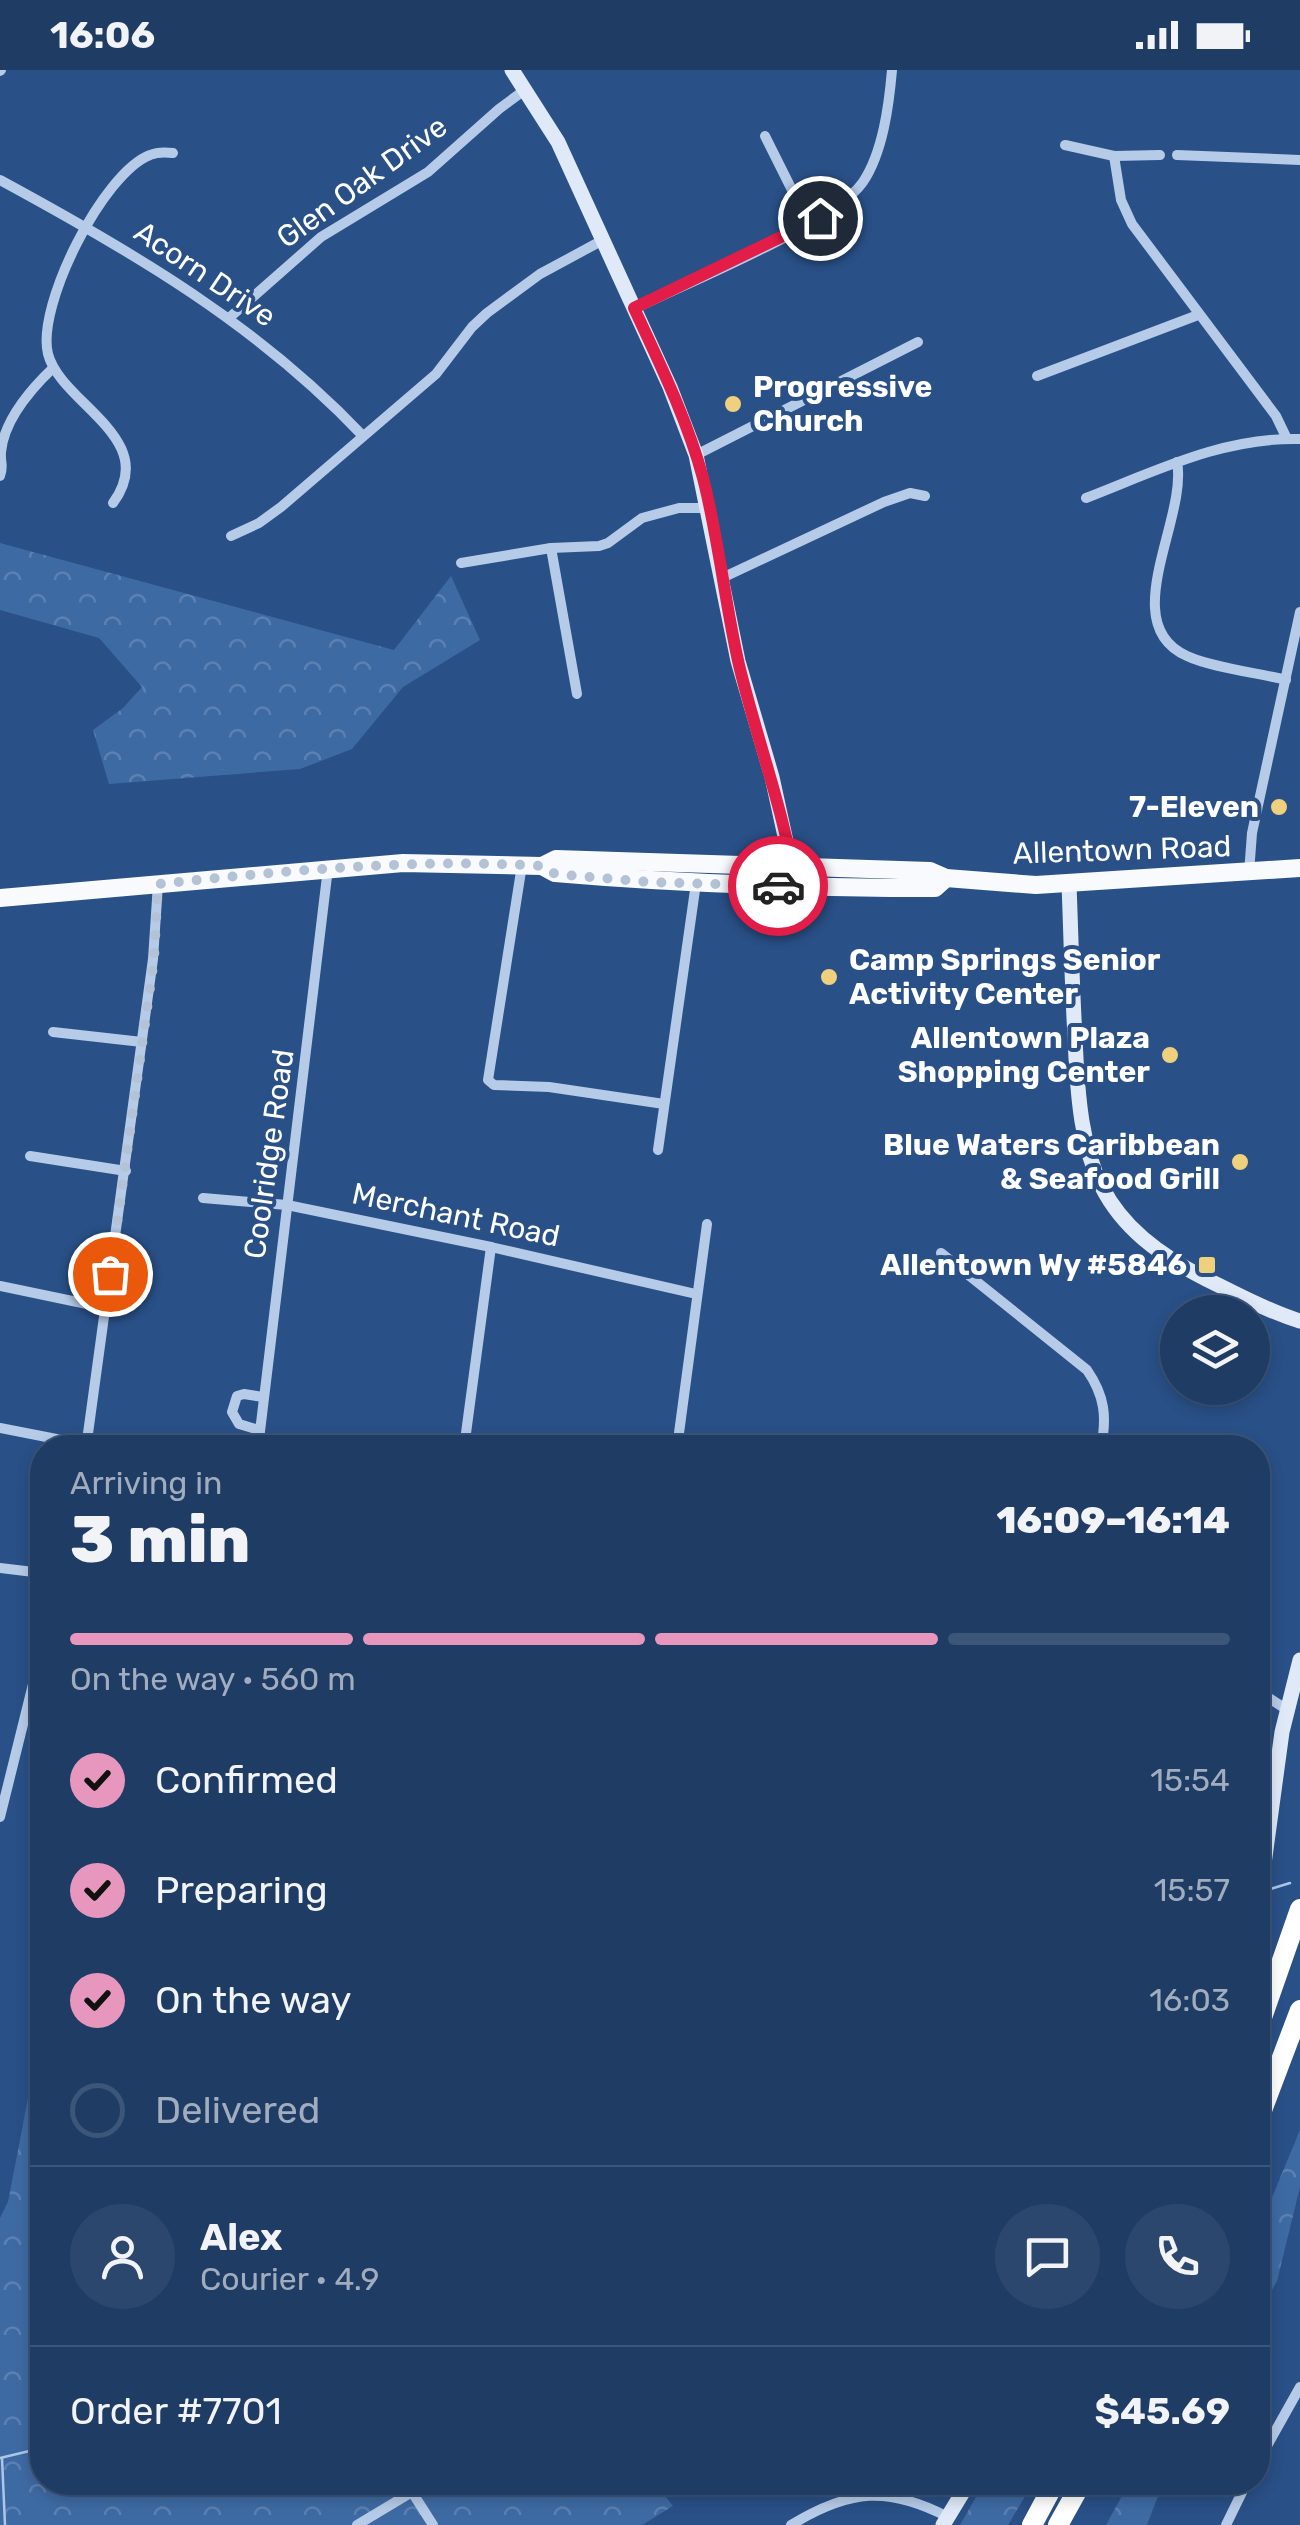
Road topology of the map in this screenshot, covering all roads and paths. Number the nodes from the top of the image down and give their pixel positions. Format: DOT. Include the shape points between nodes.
graph roads {
  1 [pos="512,70"];
  2 [pos="892,70"];
  3 [pos="526,90"];
  4 [pos="765,136"];
  5 [pos="1064,145"];
  6 [pos="173,153"];
  7 [pos="1160,155"];
  8 [pos="1177,155"];
  9 [pos="1114,156"];
  10 [pos="1300,160"];
  11 [pos="0,180"];
  12 [pos="809,224"];
  13 [pos="87,226"];
  14 [pos="603,240"];
  15 [pos="634,308"];
  16 [pos="1198,315"];
  17 [pos="230,318"];
  18 [pos="918,342"];
  19 [pos="53,368"];
  20 [pos="1037,376"];
  21 [pos="364,436"];
  22 [pos="1287,438"];
  23 [pos="1300,439"];
  24 [pos="696,455"];
  25 [pos="1177,462"];
  26 [pos="0,476"];
  27 [pos="924,496"];
  28 [pos="1086,498"];
  29 [pos="114,503"];
  30 [pos="709,508"];
  31 [pos="231,536"];
  32 [pos="551,548"];
  33 [pos="461,563"];
  34 [pos="722,578"];
  35 [pos="1300,612"];
  36 [pos="1286,680"];
  37 [pos="577,694"];
  38 [pos="522,864"];
  39 [pos="542,866"];
  40 [pos="328,867"];
  41 [pos="792,868"];
  42 [pos="1300,868"];
  43 [pos="1249,873"];
  44 [pos="946,878"];
  45 [pos="696,883"];
  46 [pos="158,884"];
  47 [pos="1069,884"];
  48 [pos="796,887"];
  49 [pos="0,898"];
  50 [pos="53,1032"];
  51 [pos="142,1042"];
  52 [pos="664,1104"];
  53 [pos="658,1150"];
  54 [pos="30,1156"];
  55 [pos="126,1172"];
  56 [pos="203,1198"];
  57 [pos="287,1205"];
  58 [pos="708,1224"];
  59 [pos="491,1246"];
  60 [pos="942,1253"];
  61 [pos="0,1286"];
  62 [pos="696,1294"];
  63 [pos="106,1308"];
  64 [pos="1300,1321"];
  65 [pos="263,1397"];
  66 [pos="0,1428"];
  67 [pos="259,1430"];
  68 [pos="33,1435"];
  69 [pos="88,1435"];
  70 [pos="259,1435"];
  71 [pos="466,1435"];
  72 [pos="678,1435"];
  73 [pos="1103,1435"];
  74 [pos="0,1568"];
  75 [pos="30,1572"];
  76 [pos="1300,1660"];
  77 [pos="30,1696"];
  78 [pos="1270,1699"];
  79 [pos="1286,1709"];
  80 [pos="0,1816"];
  81 [pos="1270,1821"];
  82 [pos="1300,1910"];
  83 [pos="1270,1995"];
  84 [pos="1300,2010"];
  85 [pos="1270,2089"];
  86 [pos="1300,2386"];
  87 [pos="1270,2440"];
  88 [pos="407,2495"];
  89 [pos="414,2495"];
  90 [pos="961,2495"];
  91 [pos="1048,2495"];
  92 [pos="1075,2495"];
  93 [pos="1241,2495"];
  94 [pos="946,2521"];
  95 [pos="357,2525"];
  96 [pos="433,2525"];
  97 [pos="791,2525"];
  98 [pos="1032,2525"];
  99 [pos="1058,2525"];
  100 [pos="1226,2525"];
  1 -- 3 [label="main road"];
  2 -- 12 [label="street" via="866,175 842,203"];
  3 -- 14 [label="main road"];
  3 -- 17 [label="street, Glen Oak Drive" via="428,172 321,236"];
  4 -- 12 [label="street"];
  5 -- 9 [label="street"];
  6 -- 13 [label="street" via="148,156 134,166"];
  7 -- 9 [label="street"];
  8 -- 10 [label="street"];
  9 -- 16 [label="street" via="1125,212"];
  11 -- 13 [label="street, Acorn Drive"];
  12 -- 15 [label="street"];
  13 -- 17 [label="street, Acorn Drive"];
  13 -- 19 [label="street" via="52,304 46,344"];
  14 -- 15 [label="main road"];
  14 -- 21 [label="street" via="506,297 436,374"];
  15 -- 24 [label="main road"];
  16 -- 20 [label="street"];
  16 -- 22 [label="street"];
  17 -- 21 [label="street, Acorn Drive" via="314,384"];
  18 -- 24 [label="street"];
  19 -- 26 [label="street" via="7,432"];
  19 -- 29 [label="street" via="116,440 125,475"];
  21 -- 31 [label="street" via="269,516"];
  22 -- 23 [label="street"];
  22 -- 25 [label="street" via="1231,445"];
  24 -- 30 [label="main road"];
  25 -- 28 [label="street"];
  25 -- 36 [label="street" via="1180,484 1154,602 1155,625 1188,657"];
  27 -- 34 [label="street" via="884,502"];
  30 -- 32 [label="street" via="642,518 599,546"];
  30 -- 34 [label="main road"];
  32 -- 33 [label="street"];
  32 -- 37 [label="street"];
  34 -- 41 [label="main road"];
  35 -- 36 [label="street"];
  36 -- 43 [label="street"];
  38 -- 39 [label="main road, Allentown Road"];
  38 -- 40 [label="main road, Allentown Road"];
  38 -- 52 [label="street" via="488,1080"];
  39 -- 41 [label="main road, Allentown Road" via="556,858"];
  39 -- 45 [label="main road, Allentown Road" via="555,874"];
  40 -- 46 [label="main road, Allentown Road"];
  40 -- 57 [label="street, Coolridge Road"];
  41 -- 44 [label="main road, Allentown Road" via="930,871"];
  41 -- 48 [label="main road"];
  42 -- 43 [label="main road, Allentown Road"];
  43 -- 47 [label="main road, Allentown Road"];
  44 -- 47 [label="main road, Allentown Road"];
  44 -- 48 [label="main road, Allentown Road" via="934,888"];
  45 -- 48 [label="main road, Allentown Road"];
  45 -- 52 [label="street"];
  46 -- 49 [label="main road, Allentown Road"];
  46 -- 51 [label="street"];
  47 -- 64 [label="main road" via="1077,1100 1100,1186 1163,1257"];
  50 -- 51 [label="street"];
  51 -- 55 [label="street"];
  52 -- 53 [label="street"];
  54 -- 55 [label="street"];
  55 -- 63 [label="street"];
  56 -- 57 [label="street, Merchant Road"];
  57 -- 59 [label="street, Merchant Road"];
  57 -- 65 [label="street, Coolridge Road"];
  58 -- 62 [label="street"];
  59 -- 62 [label="street, Merchant Road"];
  59 -- 71 [label="street"];
  60 -- 73 [label="street" via="1086,1370 1102,1395"];
  61 -- 63 [label="street"];
  62 -- 72 [label="street"];
  63 -- 69 [label="street"];
  65 -- 67 [label="street, Coolridge Road"];
  65 -- 67 [label="street" via="238,1396 232,1412 239,1424"];
  66 -- 68 [label="street"];
  67 -- 70 [label="street, Coolridge Road"];
  74 -- 75 [label="street"];
  76 -- 79 [label="main road"];
  77 -- 80 [label="street"];
  78 -- 79 [label="street"];
  79 -- 81 [label="main road"];
  82 -- 83 [label="highway"];
  84 -- 85 [label="highway"];
  86 -- 87 [label="street"];
  88 -- 95 [label="street"];
  89 -- 96 [label="street"];
  90 -- 94 [label="main road"];
  91 -- 98 [label="highway"];
  92 -- 99 [label="highway"];
  93 -- 100 [label="street"];
  94 -- 97 [label="street" via="911,2499 880,2495 837,2503"];
}
